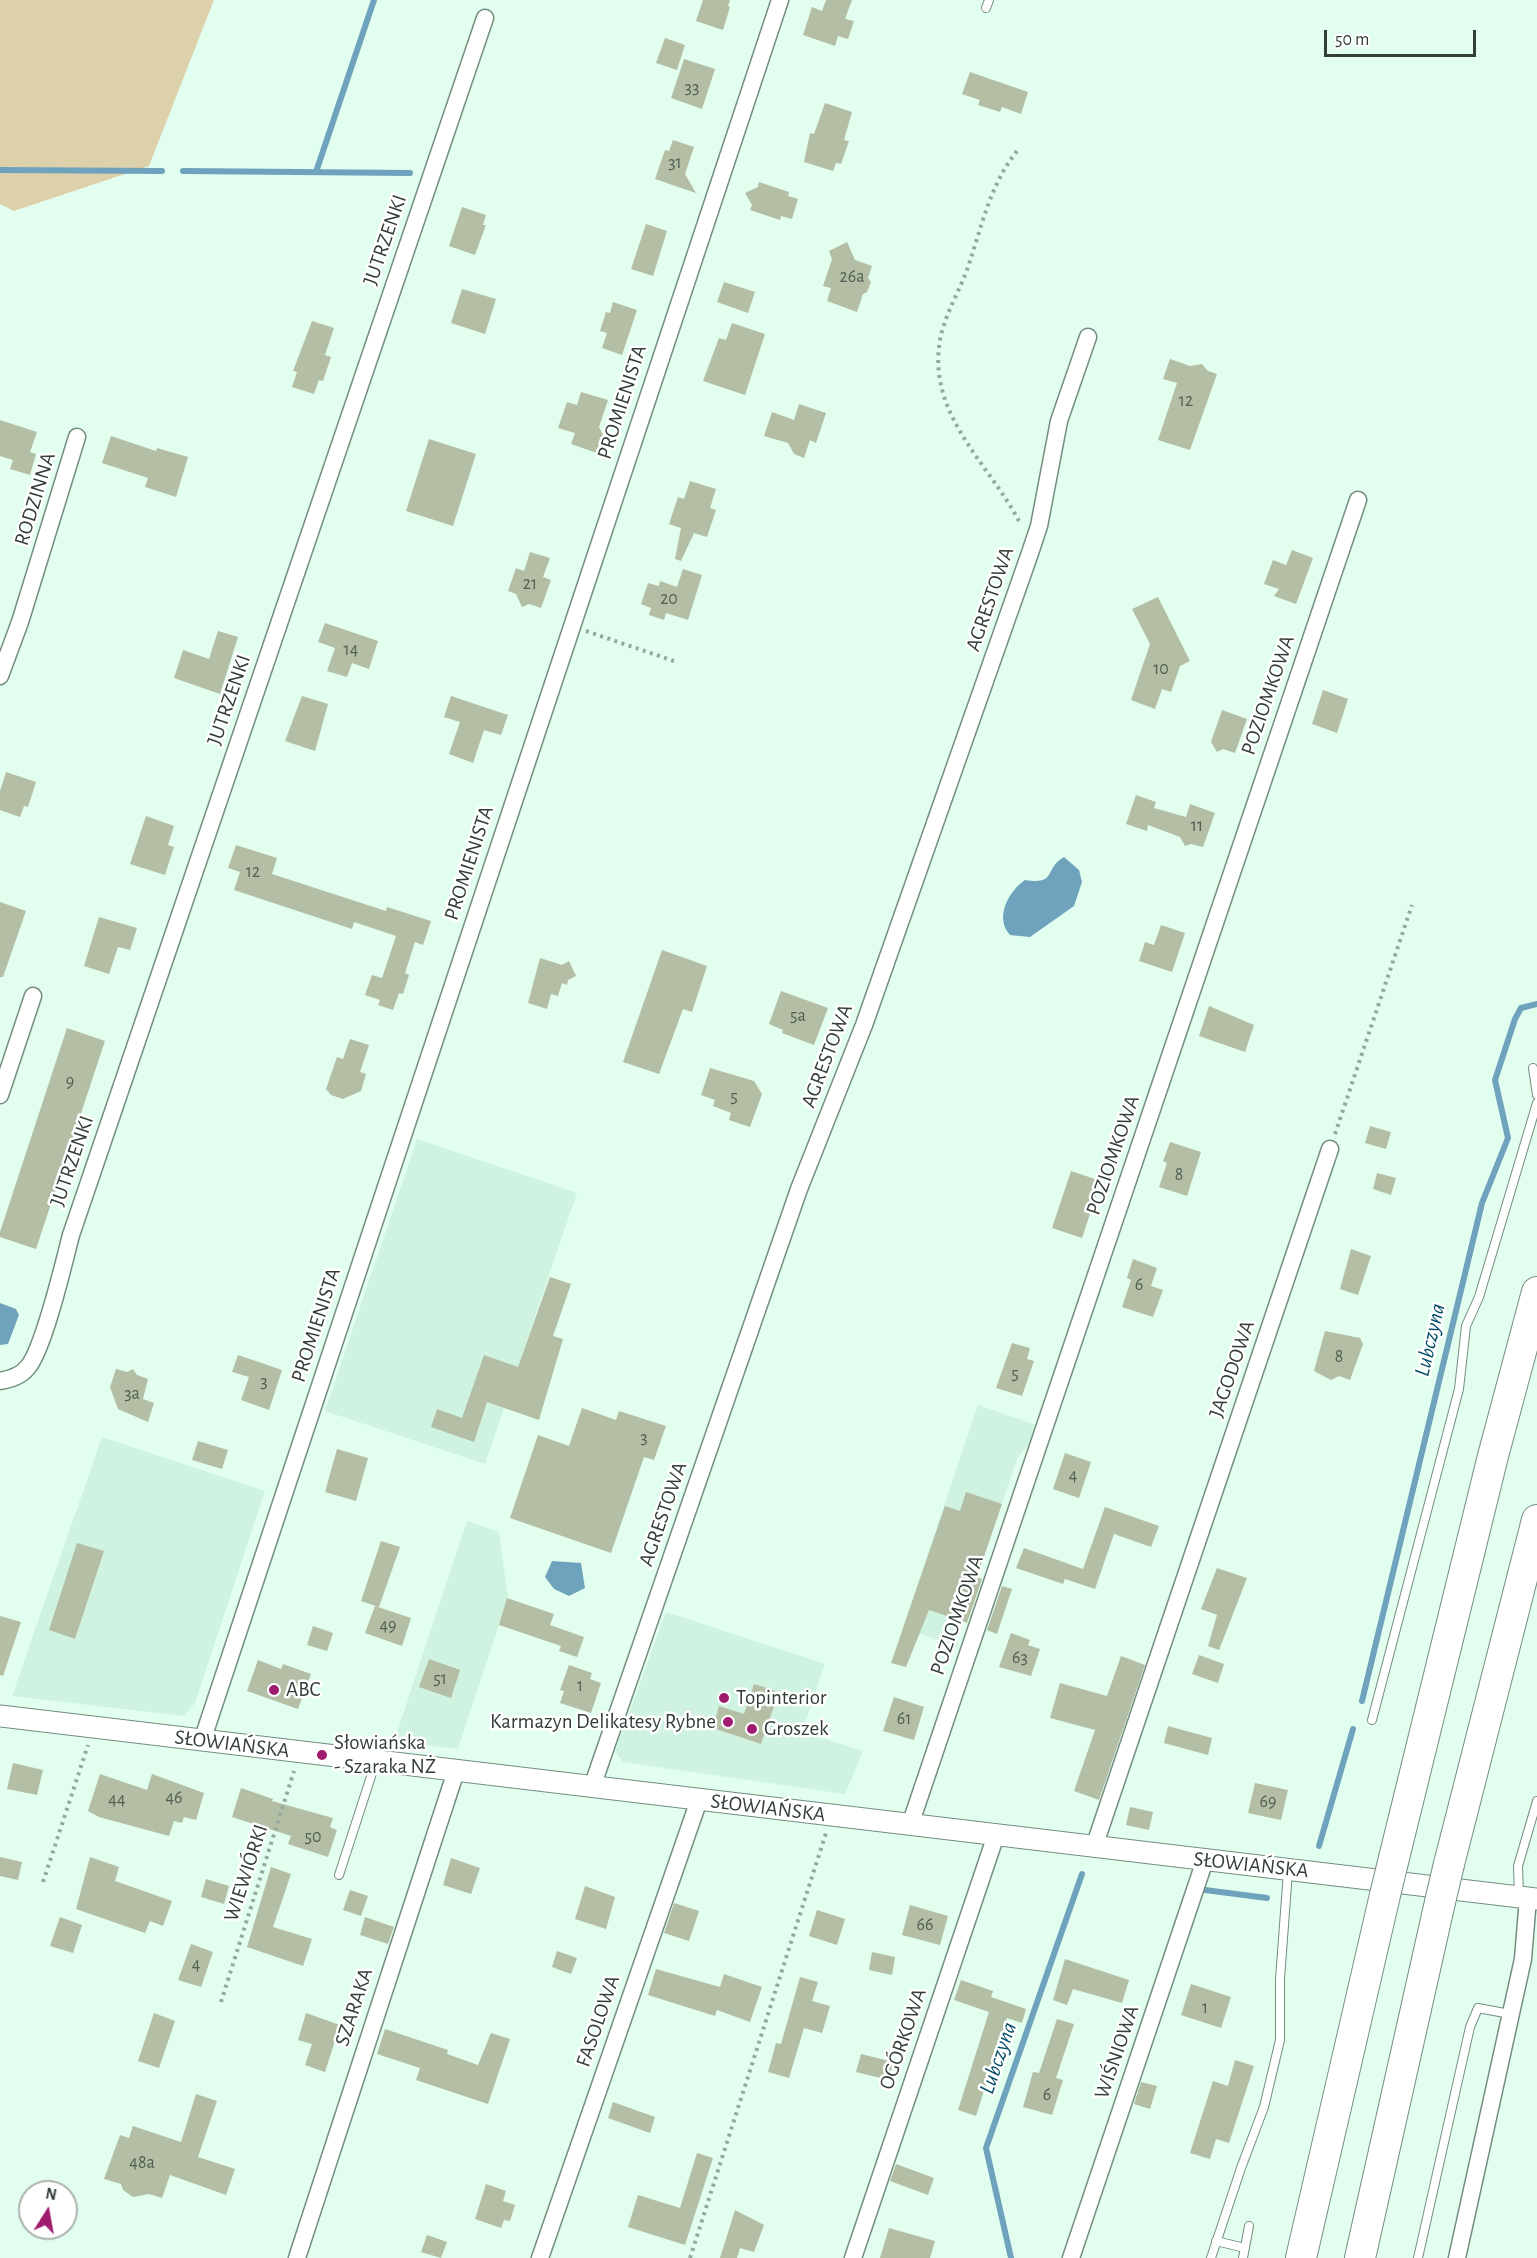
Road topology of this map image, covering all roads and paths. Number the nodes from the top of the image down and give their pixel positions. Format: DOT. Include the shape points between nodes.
graph roads {
  1 [pos="780,0"];
  2 [pos="485,18"];
  3 [pos="1017,152"];
  4 [pos="1088,337"];
  5 [pos="77,437"];
  6 [pos="1358,500"];
  7 [pos="1030,553"];
  8 [pos="572,626"];
  9 [pos="674,661"];
  10 [pos="0,676"];
  11 [pos="1412,905"];
  12 [pos="33,996"];
  13 [pos="1533,1068"];
  14 [pos="0,1095"];
  15 [pos="1537,1095"];
  16 [pos="1537,1103"];
  17 [pos="1330,1149"];
  18 [pos="1537,1292"];
  19 [pos="0,1381"];
  20 [pos="1537,1520"];
  21 [pos="0,1716"];
  22 [pos="1371,1720"];
  23 [pos="94,1727"];
  24 [pos="202,1741"];
  25 [pos="300,1752"];
  26 [pos="376,1761"];
  27 [pos="456,1771"];
  28 [pos="592,1786"];
  29 [pos="699,1800"];
  30 [pos="1537,1801"];
  31 [pos="832,1816"];
  32 [pos="910,1825"];
  33 [pos="996,1835"];
  34 [pos="1094,1847"];
  35 [pos="1205,1860"];
  36 [pos="1288,1869"];
  37 [pos="339,1875"];
  38 [pos="43,1882"];
  39 [pos="1528,1898"];
  40 [pos="221,2002"];
  41 [pos="1510,2014"];
  42 [pos="1249,2226"];
  43 [pos="1216,2241"];
  44 [pos="1245,2248"];
  45 [pos="297,2258"];
  46 [pos="540,2258"];
  47 [pos="690,2258"];
  48 [pos="853,2258"];
  49 [pos="1071,2258"];
  50 [pos="1211,2258"];
  51 [pos="1243,2258"];
  52 [pos="1301,2258"];
  53 [pos="1360,2258"];
  54 [pos="1418,2258"];
  55 [pos="1456,2258"];
  1 -- 8 [label="street, PROMIENISTA"];
  2 -- 19 [label="street, JUTRZENKI" via="71,1235 39,1345 30,1366 13,1378"];
  3 -- 7 [label="path" via="1001,171 949,311 940,340 939,369 952,419 1020,521"];
  4 -- 7 [label="street, AGRESTOWA" via="1059,421"];
  5 -- 10 [label="street, RODZINNA"];
  6 -- 32 [label="street, POZIOMKOWA"];
  7 -- 28 [label="street, AGRESTOWA" via="864,1026 799,1189"];
  8 -- 9 [label="path"];
  8 -- 24 [label="street, PROMIENISTA"];
  11 -- 17 [label="path"];
  12 -- 14 [label="street"];
  13 -- 15 [label="lane"];
  16 -- 22 [label="lane" via="1479,1297 1466,1326 1459,1389"];
  17 -- 34 [label="street, JAGODOWA"];
  18 -- 52 [label="highway, bridge" via="1394,1858"];
  20 -- 53 [label="highway, bridge" via="1449,1864"];
  21 -- 23 [label="street, SŁOWIAŃSKA"];
  23 -- 24 [label="street, SŁOWIAŃSKA"];
  23 -- 38 [label="path"];
  24 -- 25 [label="street, SŁOWIAŃSKA"];
  25 -- 26 [label="street, SŁOWIAŃSKA"];
  25 -- 40 [label="path, WIEWIÓRKI"];
  26 -- 27 [label="street, SŁOWIAŃSKA"];
  26 -- 37 [label="lane"];
  27 -- 28 [label="street, SŁOWIAŃSKA"];
  27 -- 45 [label="street, SZARAKA"];
  28 -- 29 [label="street, SŁOWIAŃSKA"];
  29 -- 31 [label="street, SŁOWIAŃSKA"];
  29 -- 46 [label="street, FASOLOWA"];
  30 -- 39 [label="lane" via="1518,1866"];
  31 -- 32 [label="street, SŁOWIAŃSKA"];
  31 -- 47 [label="path"];
  32 -- 33 [label="street, SŁOWIAŃSKA"];
  33 -- 34 [label="street, SŁOWIAŃSKA"];
  33 -- 48 [label="street, OGÓRKOWA"];
  34 -- 35 [label="street, SŁOWIAŃSKA"];
  35 -- 36 [label="street, SŁOWIAŃSKA"];
  35 -- 49 [label="street, WIŚNIOWA"];
  36 -- 39 [label="street, SŁOWIAŃSKA"];
  36 -- 43 [label="lane" via="1280,2040 1264,2107"];
  39 -- 41 [label="street" via="1522,1959"];
  41 -- 54 [label="lane" via="1478,2008 1470,2027"];
  41 -- 55 [label="street"];
  42 -- 44 [label="lane"];
  43 -- 44 [label="lane"];
  43 -- 50 [label="lane"];
  44 -- 51 [label="lane"];
}
